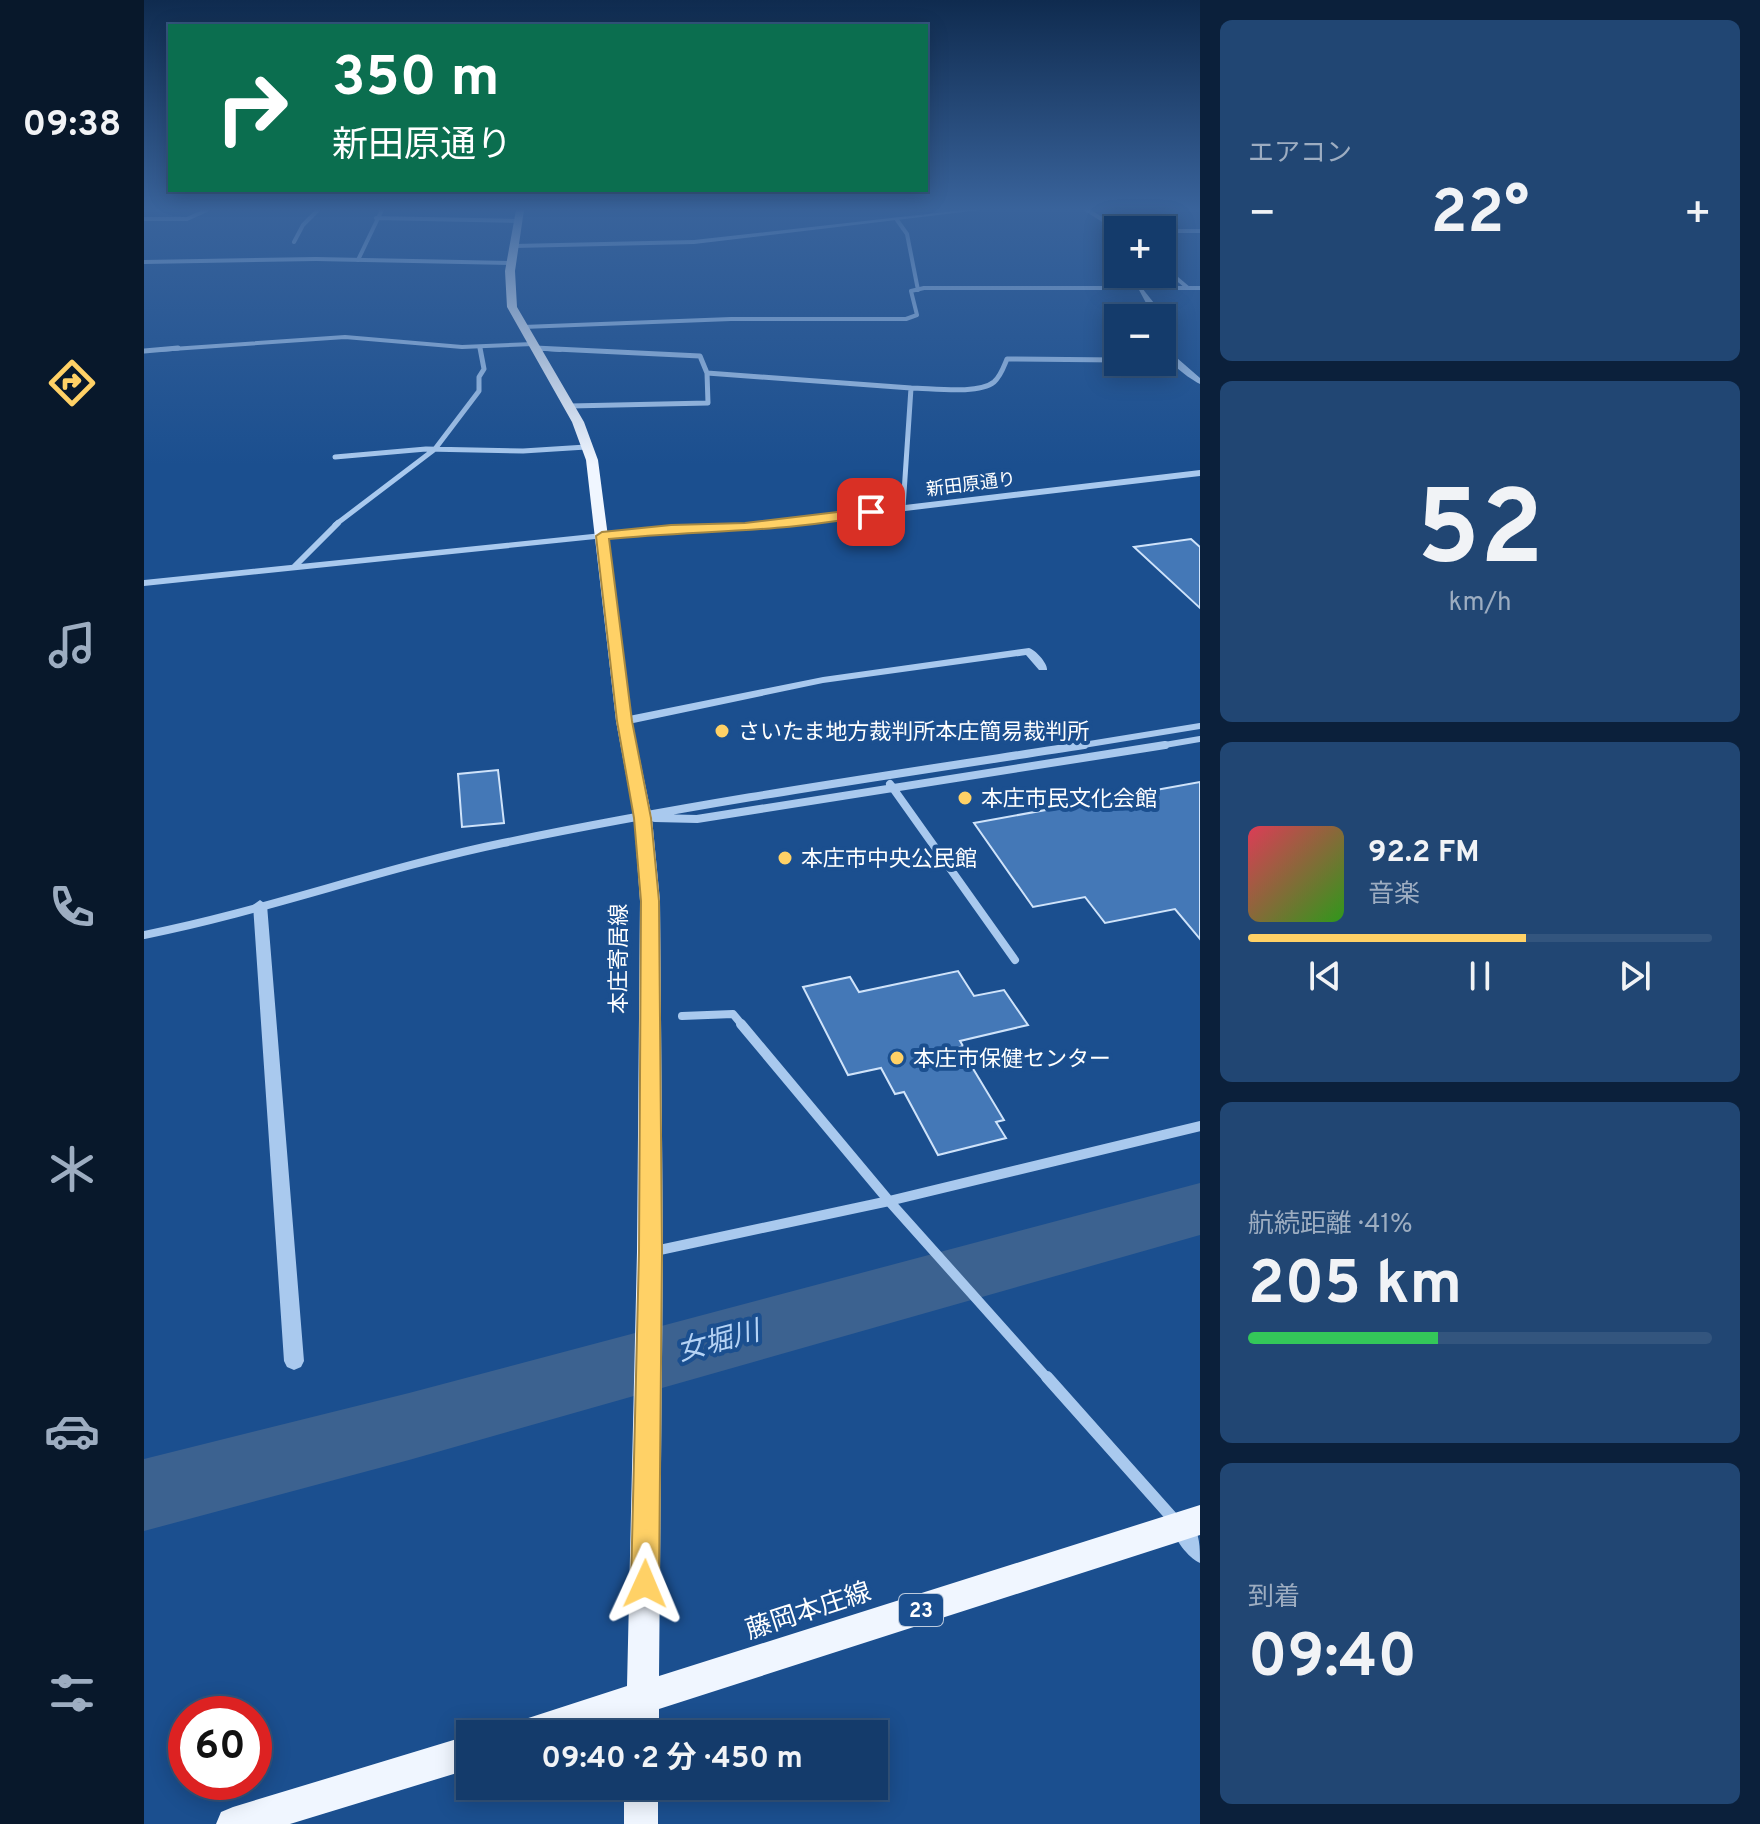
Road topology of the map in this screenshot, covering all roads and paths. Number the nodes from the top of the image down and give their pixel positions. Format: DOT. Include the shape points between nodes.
graph roads {
  1 [pos="509,295"];
  2 [pos="912,295"];
  3 [pos="523,327"];
  4 [pos="534,346"];
  5 [pos="480,348"];
  6 [pos="144,351"];
  7 [pos="1104,360"];
  8 [pos="1176,362"];
  9 [pos="707,373"];
  10 [pos="1200,382"];
  11 [pos="911,388"];
  12 [pos="570,406"];
  13 [pos="586,447"];
  14 [pos="435,449"];
  15 [pos="335,457"];
  16 [pos="1200,473"];
  17 [pos="903,508"];
  18 [pos="745,527"];
  19 [pos="602,536"];
  20 [pos="295,566"];
  21 [pos="144,583"];
  22 [pos="1043,668"];
  23 [pos="624,721"];
  24 [pos="1200,726"];
  25 [pos="1200,739"];
  26 [pos="884,776"];
  27 [pos="893,788"];
  28 [pos="643,818"];
  29 [pos="260,905"];
  30 [pos="144,935"];
  31 [pos="1015,960"];
  32 [pos="682,1016"];
  33 [pos="1200,1126"];
  34 [pos="889,1201"];
  35 [pos="650,1257"];
  36 [pos="294,1361"];
  37 [pos="1190,1523"];
  38 [pos="1200,1552"];
  39 [pos="642,1699"];
  40 [pos="574,1720"];
  41 [pos="642,1720"];
  42 [pos="456,1756"];
  43 [pos="641,1800"];
  44 [pos="233,1824"];
  45 [pos="641,1824"];
  1 -- 3 [label="main road, 本庄寄居線"];
  2 -- 3 [label="street" via="917,315 906,319"];
  3 -- 4 [label="main road, 本庄寄居線"];
  4 -- 5 [label="street"];
  4 -- 9 [label="street" via="700,356"];
  4 -- 12 [label="main road, 本庄寄居線"];
  5 -- 6 [label="street" via="345,337"];
  5 -- 14 [label="street" via="484,369 479,391"];
  7 -- 11 [label="street" via="1007,359 988,384"];
  8 -- 10 [label="street"];
  9 -- 11 [label="street"];
  9 -- 12 [label="street" via="708,403"];
  11 -- 17 [label="street"];
  12 -- 13 [label="main road, 本庄寄居線"];
  13 -- 14 [label="street"];
  13 -- 19 [label="main road, 本庄寄居線"];
  14 -- 15 [label="street"];
  14 -- 20 [label="street" via="334,526"];
  16 -- 17 [label="street, 新田原通り"];
  17 -- 18 [label="street, 新田原通り"];
  18 -- 19 [label="street, 新田原通り"];
  19 -- 20 [label="street"];
  19 -- 23 [label="main road, 本庄寄居線"];
  20 -- 21 [label="street"];
  22 -- 23 [label="street" via="1029,651 823,680"];
  23 -- 28 [label="main road, 本庄寄居線"];
  24 -- 26 [label="street"];
  25 -- 27 [label="street"];
  26 -- 27 [label="street"];
  26 -- 28 [label="street"];
  27 -- 28 [label="street" via="697,819"];
  27 -- 31 [label="street"];
  28 -- 29 [label="street" via="502,843"];
  28 -- 35 [label="main road, 本庄寄居線" via="650,901"];
  29 -- 30 [label="street"];
  29 -- 36 [label="street"];
  32 -- 34 [label="street" via="733,1014"];
  33 -- 34 [label="street"];
  34 -- 35 [label="street"];
  34 -- 37 [label="street"];
  35 -- 39 [label="main road, 本庄寄居線"];
  37 -- 38 [label="street"];
  37 -- 39 [label="main road, 藤岡本庄線 / 23"];
  39 -- 40 [label="main road, 藤岡本庄線 / 23"];
  39 -- 41 [label="main road, 本庄寄居線"];
  42 -- 44 [label="main road"];
  43 -- 45 [label="main road"];
}
